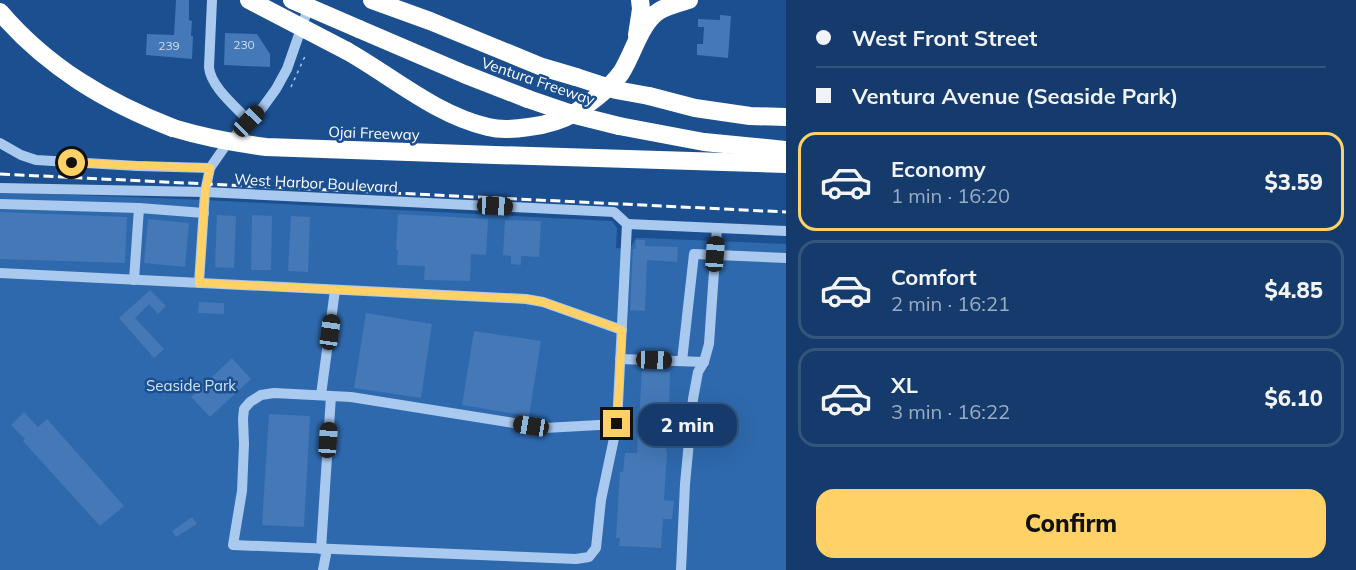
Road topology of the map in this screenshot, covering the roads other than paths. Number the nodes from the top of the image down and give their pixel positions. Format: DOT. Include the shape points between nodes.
graph roads {
  1 [pos="212,0"];
  2 [pos="249,0"];
  3 [pos="292,0"];
  4 [pos="311,0"];
  5 [pos="372,0"];
  6 [pos="394,0"];
  7 [pos="640,0"];
  8 [pos="689,0"];
  9 [pos="0,12"];
  10 [pos="430,21"];
  11 [pos="636,42"];
  12 [pos="786,117"];
  13 [pos="249,121"];
  14 [pos="0,143"];
  15 [pos="786,150"];
  16 [pos="786,164"];
  17 [pos="210,168"];
  18 [pos="0,188"];
  19 [pos="206,188"];
  20 [pos="0,204"];
  21 [pos="139,208"];
  22 [pos="204,213"];
  23 [pos="627,224"];
  24 [pos="717,228"];
  25 [pos="786,231"];
  26 [pos="715,254"];
  27 [pos="786,258"];
  28 [pos="0,273"];
  29 [pos="134,280"];
  30 [pos="199,283"];
  31 [pos="335,290"];
  32 [pos="622,330"];
  33 [pos="620,359"];
  34 [pos="682,361"];
  35 [pos="704,362"];
  36 [pos="326,395"];
  37 [pos="617,424"];
  38 [pos="324,549"];
  39 [pos="323,570"];
  40 [pos="681,570"];
  1 -- 13 [label="street" via="210,76"];
  2 -- 11 [label="highway, bridge" via="347,51 446,112 490,128 520,128 565,119 615,81"];
  3 -- 15 [label="highway, Ventura Freeway, bridge" via="464,74 575,116 704,142"];
  4 -- 13 [label="street" via="282,79"];
  5 -- 10 [label="highway, Ventura Freeway"];
  6 -- 10 [label="highway"];
  7 -- 11 [label="highway"];
  8 -- 11 [label="highway" via="655,14"];
  9 -- 16 [label="highway, Ojai Freeway, bridge" via="37,50 77,81 129,110 209,138 266,147"];
  10 -- 12 [label="highway, Ventura Freeway, bridge" via="542,67 616,90 695,108"];
  13 -- 17 [label="street"];
  14 -- 17 [label="street" via="36,160"];
  17 -- 19 [label="street"];
  18 -- 19 [label="street, West Harbor Boulevard"];
  19 -- 22 [label="street"];
  19 -- 23 [label="street, West Harbor Boulevard" via="614,212"];
  20 -- 21 [label="street"];
  21 -- 22 [label="street"];
  21 -- 29 [label="street"];
  22 -- 30 [label="street"];
  23 -- 24 [label="street"];
  23 -- 32 [label="street"];
  24 -- 25 [label="street"];
  24 -- 26 [label="street"];
  26 -- 27 [label="street"];
  26 -- 34 [label="street" via="693,254"];
  26 -- 35 [label="street" via="709,344"];
  28 -- 29 [label="street"];
  29 -- 30 [label="street"];
  30 -- 31 [label="street"];
  31 -- 32 [label="street" via="526,299"];
  31 -- 36 [label="street"];
  32 -- 33 [label="street"];
  33 -- 34 [label="street"];
  33 -- 37 [label="street"];
  34 -- 35 [label="street"];
  35 -- 40 [label="street" via="693,399"];
  36 -- 37 [label="street" via="545,428"];
  36 -- 38 [label="street"];
  36 -- 38 [label="street" via="267,394 244,409 242,491 233,545"];
  37 -- 38 [label="street" via="601,500 596,548 589,557"];
  38 -- 39 [label="street"];
}
